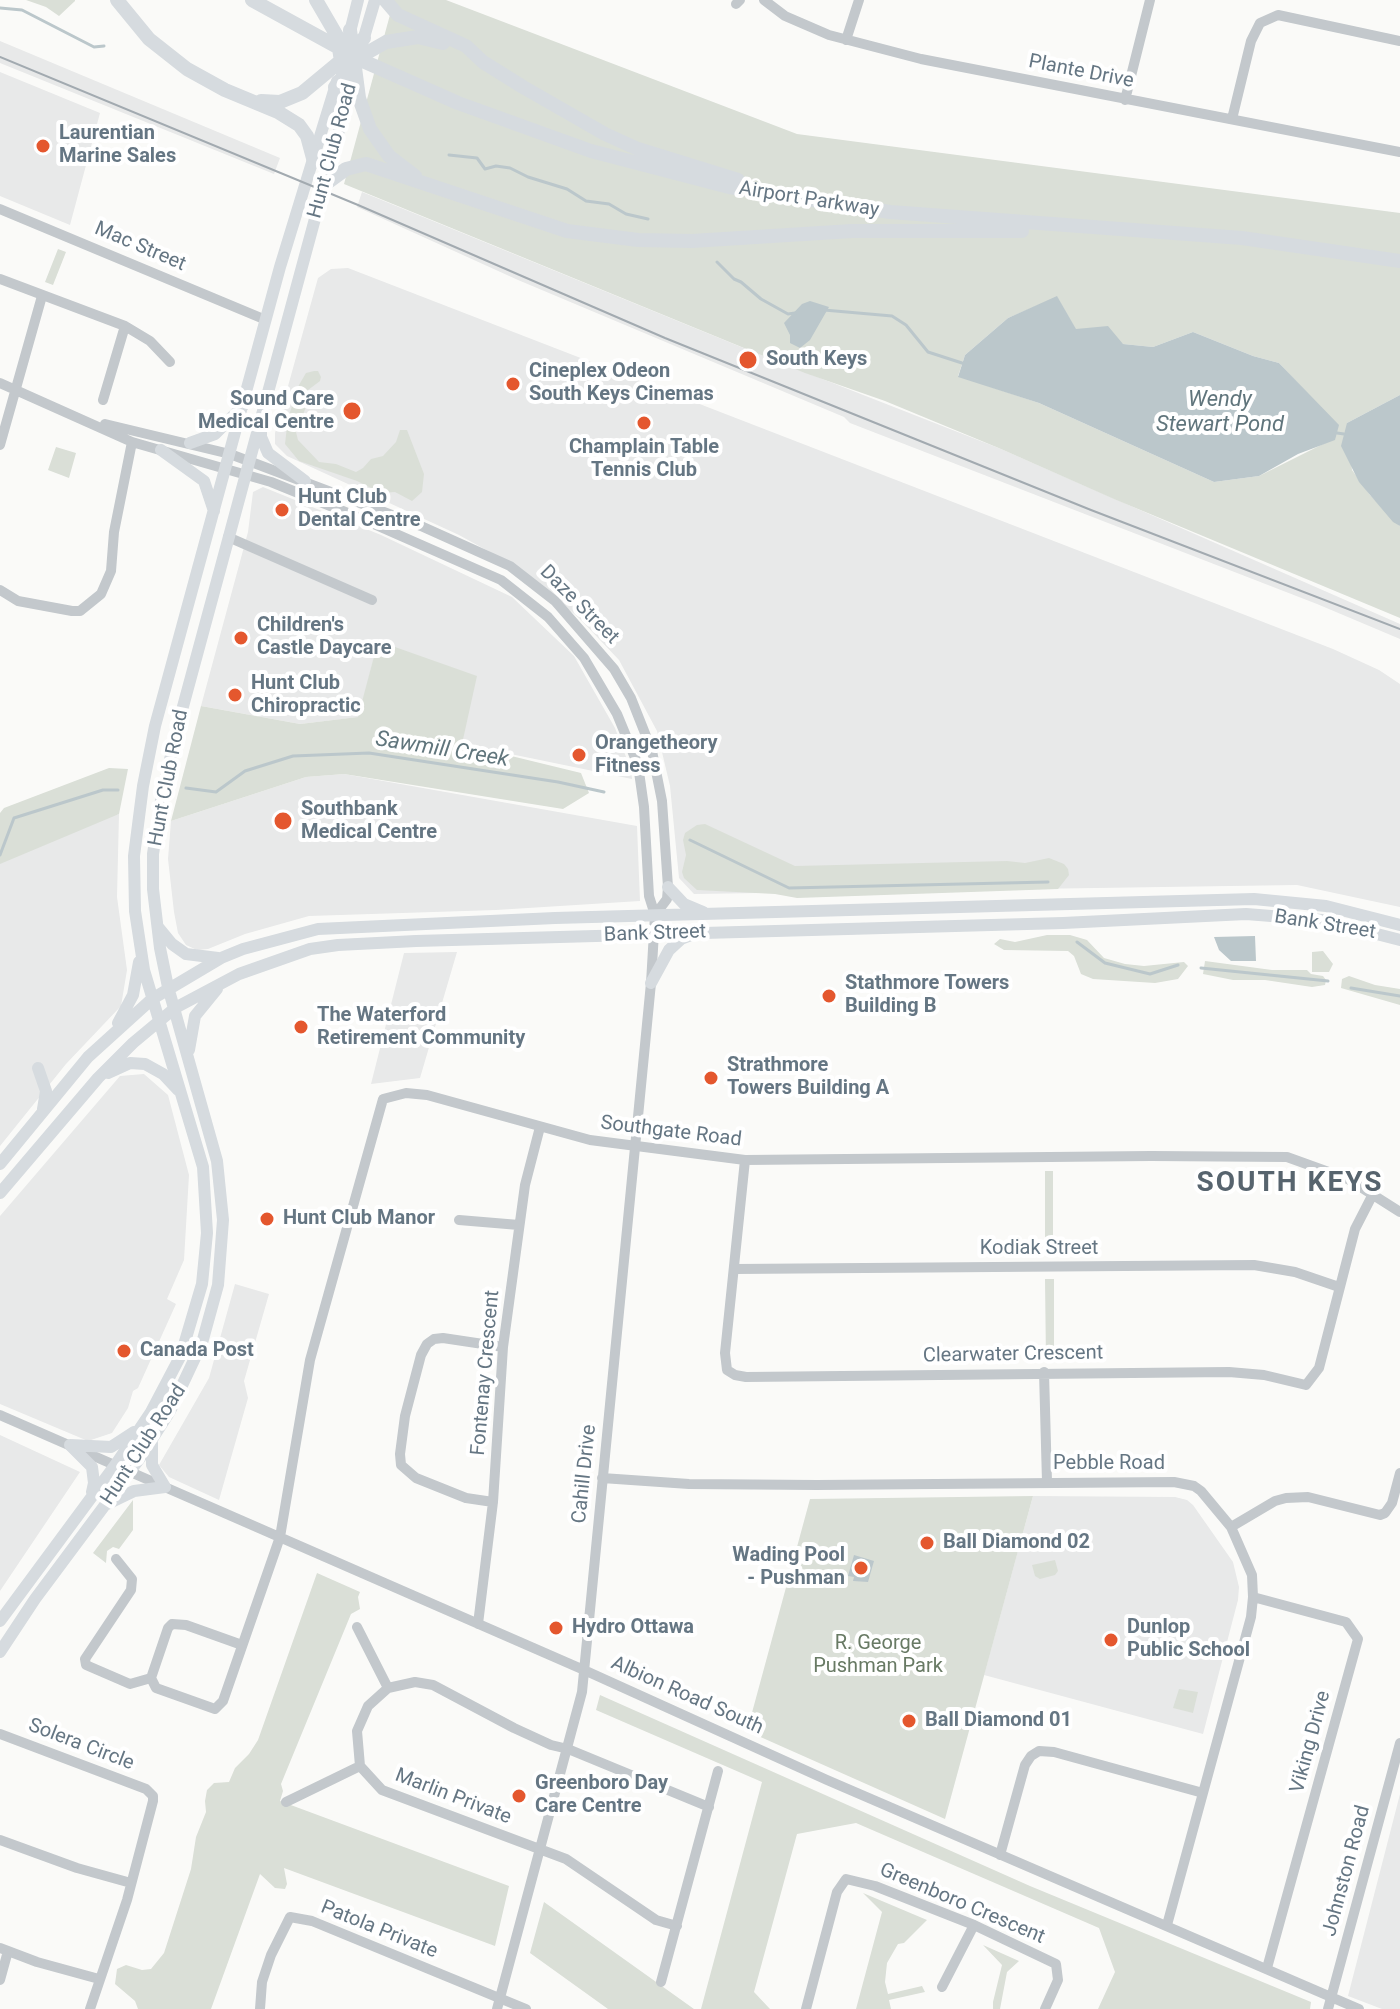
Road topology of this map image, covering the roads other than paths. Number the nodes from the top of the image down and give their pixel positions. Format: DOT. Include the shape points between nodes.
graph roads {
  1 [pos="117,0"];
  2 [pos="252,0"];
  3 [pos="316,0"];
  4 [pos="358,0"];
  5 [pos="375,0"];
  6 [pos="385,0"];
  7 [pos="764,0"];
  8 [pos="859,0"];
  9 [pos="1150,0"];
  10 [pos="350,30"];
  11 [pos="364,38"];
  12 [pos="846,40"];
  13 [pos="1400,41"];
  14 [pos="351,62"];
  15 [pos="483,62"];
  16 [pos="335,87"];
  17 [pos="249,99"];
  18 [pos="347,99"];
  19 [pos="1125,100"];
  20 [pos="1232,119"];
  21 [pos="1400,152"];
  22 [pos="314,162"];
  23 [pos="324,185"];
  24 [pos="447,191"];
  25 [pos="0,209"];
  26 [pos="890,212"];
  27 [pos="1190,233"];
  28 [pos="1400,261"];
  29 [pos="0,279"];
  30 [pos="42,296"];
  31 [pos="266,320"];
  32 [pos="125,326"];
  33 [pos="170,362"];
  34 [pos="0,383"];
  35 [pos="15,389"];
  36 [pos="103,400"];
  37 [pos="245,403"];
  38 [pos="261,419"];
  39 [pos="86,420"];
  40 [pos="132,442"];
  41 [pos="190,443"];
  42 [pos="0,445"];
  43 [pos="161,450"];
  44 [pos="228,461"];
  45 [pos="248,467"];
  46 [pos="305,481"];
  47 [pos="214,512"];
  48 [pos="421,526"];
  49 [pos="228,537"];
  50 [pos="415,543"];
  51 [pos="510,566"];
  52 [pos="501,580"];
  53 [pos="0,590"];
  54 [pos="372,600"];
  55 [pos="598,647"];
  56 [pos="584,658"];
  57 [pos="664,830"];
  58 [pos="646,832"];
  59 [pos="136,836"];
  60 [pos="155,839"];
  61 [pos="668,887"];
  62 [pos="1085,905"];
  63 [pos="710,914"];
  64 [pos="655,915"];
  65 [pos="555,918"];
  66 [pos="1084,921"];
  67 [pos="417,924"];
  68 [pos="1400,925"];
  69 [pos="158,927"];
  70 [pos="701,932"];
  71 [pos="654,933"];
  72 [pos="298,934"];
  73 [pos="553,937"];
  74 [pos="1400,940"];
  75 [pos="416,941"];
  76 [pos="140,951"];
  77 [pos="299,951"];
  78 [pos="221,958"];
  79 [pos="226,980"];
  80 [pos="651,983"];
  81 [pos="168,987"];
  82 [pos="152,999"];
  83 [pos="175,1008"];
  84 [pos="159,1021"];
  85 [pos="113,1032"];
  86 [pos="189,1053"];
  87 [pos="38,1068"];
  88 [pos="98,1078"];
  89 [pos="65,1084"];
  90 [pos="182,1095"];
  91 [pos="81,1099"];
  92 [pos="42,1112"];
  93 [pos="540,1127"];
  94 [pos="635,1148"];
  95 [pos="745,1160"];
  96 [pos="0,1164"];
  97 [pos="0,1193"];
  98 [pos="1373,1194"];
  99 [pos="1400,1212"];
  100 [pos="459,1220"];
  101 [pos="519,1225"];
  102 [pos="735,1269"];
  103 [pos="1339,1287"];
  104 [pos="503,1347"];
  105 [pos="1044,1372"];
  106 [pos="0,1415"];
  107 [pos="144,1424"];
  108 [pos="152,1440"];
  109 [pos="70,1445"];
  110 [pos="116,1464"];
  111 [pos="130,1470"];
  112 [pos="1400,1473"];
  113 [pos="602,1478"];
  114 [pos="1047,1482"];
  115 [pos="165,1487"];
  116 [pos="91,1498"];
  117 [pos="493,1502"];
  118 [pos="104,1506"];
  119 [pos="1231,1527"];
  120 [pos="280,1537"];
  121 [pos="116,1559"];
  122 [pos="1253,1597"];
  123 [pos="0,1621"];
  124 [pos="478,1624"];
  125 [pos="357,1627"];
  126 [pos="242,1645"];
  127 [pos="0,1652"];
  128 [pos="584,1670"];
  129 [pos="151,1678"];
  130 [pos="388,1688"];
  131 [pos="0,1734"];
  132 [pos="1400,1743"];
  133 [pos="568,1749"];
  134 [pos="360,1766"];
  135 [pos="718,1771"];
  136 [pos="1203,1793"];
  137 [pos="286,1802"];
  138 [pos="709,1807"];
  139 [pos="0,1840"];
  140 [pos="541,1849"];
  141 [pos="1000,1855"];
  142 [pos="131,1883"];
  143 [pos="974,1925"];
  144 [pos="1167,1925"];
  145 [pos="677,1926"];
  146 [pos="4,1950"];
  147 [pos="1267,1968"];
  148 [pos="99,1979"];
  149 [pos="0,1980"];
  150 [pos="661,1982"];
  151 [pos="942,1987"];
  152 [pos="1332,1997"];
  153 [pos="499,2004"];
  154 [pos="90,2009"];
  155 [pos="260,2009"];
  156 [pos="526,2009"];
  157 [pos="806,2009"];
  158 [pos="1045,2009"];
  159 [pos="1328,2009"];
  160 [pos="1359,2009"];
  1 -- 17 [label="highway" via="162,51 199,77"];
  2 -- 26 [label="highway, Airport Parkway" via="390,74 482,113 629,162 754,192"];
  3 -- 14 [label="highway"];
  4 -- 10 [label="main road"];
  5 -- 11 [label="main road"];
  6 -- 15 [label="highway" via="398,15 459,42"];
  7 -- 12 [label="street, Plante Drive" via="795,20"];
  8 -- 12 [label="street"];
  9 -- 19 [label="street"];
  10 -- 14 [label="highway"];
  11 -- 14 [label="highway"];
  12 -- 19 [label="street, Plante Drive"];
  13 -- 20 [label="street" via="1278,15 1260,23"];
  14 -- 15 [label="highway" via="386,42 418,37"];
  14 -- 16 [label="highway"];
  14 -- 17 [label="highway" via="287,100"];
  14 -- 18 [label="highway"];
  14 -- 24 [label="highway" via="366,119 381,147 408,172"];
  15 -- 26 [label="highway" via="581,122 638,149 742,181"];
  16 -- 22 [label="main road, Hunt Club Road"];
  17 -- 22 [label="highway" via="299,125"];
  18 -- 23 [label="main road, Hunt Club Road"];
  19 -- 20 [label="street, Plante Drive"];
  20 -- 21 [label="street, Plante Drive"];
  22 -- 31 [label="main road, Hunt Club Road"];
  23 -- 24 [label="highway" via="346,169 366,164"];
  23 -- 38 [label="main road, Hunt Club Road"];
  24 -- 27 [label="highway" via="567,231 638,240 862,231"];
  25 -- 31 [label="street, Mac Street"];
  26 -- 27 [label="highway, Airport Parkway"];
  27 -- 28 [label="highway, Airport Parkway"];
  29 -- 30 [label="street"];
  30 -- 32 [label="street"];
  30 -- 35 [label="street"];
  31 -- 37 [label="main road, Hunt Club Road"];
  32 -- 33 [label="street"];
  32 -- 36 [label="street"];
  34 -- 35 [label="street"];
  35 -- 39 [label="street"];
  35 -- 42 [label="street"];
  37 -- 41 [label="main road" via="215,434"];
  37 -- 44 [label="main road, Hunt Club Road"];
  38 -- 45 [label="main road, Hunt Club Road"];
  38 -- 46 [label="main road" via="268,453"];
  39 -- 40 [label="street"];
  39 -- 41 [label="street"];
  40 -- 43 [label="street"];
  40 -- 53 [label="street" via="111,571 101,594 80,611 72,611 18,601"];
  41 -- 44 [label="street"];
  43 -- 44 [label="street"];
  43 -- 47 [label="main road" via="204,481"];
  44 -- 45 [label="street, Daze Street"];
  44 -- 47 [label="main road, Hunt Club Road"];
  45 -- 46 [label="street, Daze Street"];
  45 -- 49 [label="main road, Hunt Club Road"];
  45 -- 50 [label="street, Daze Street"];
  46 -- 48 [label="street, Daze Street"];
  47 -- 59 [label="main road, Hunt Club Road" via="155,726"];
  48 -- 50 [label="street"];
  48 -- 51 [label="street, Daze Street"];
  49 -- 54 [label="street"];
  49 -- 60 [label="main road, Hunt Club Road" via="178,725"];
  50 -- 52 [label="street, Daze Street"];
  51 -- 52 [label="street"];
  51 -- 55 [label="street, Daze Street" via="555,601"];
  52 -- 56 [label="street, Daze Street" via="548,617"];
  55 -- 56 [label="street"];
  55 -- 57 [label="street, Daze Street" via="631,698 648,741"];
  56 -- 58 [label="street, Daze Street" via="617,714 638,765"];
  57 -- 58 [label="street"];
  57 -- 61 [label="street, Daze Street"];
  58 -- 64 [label="street, Daze Street"];
  59 -- 60 [label="main road"];
  59 -- 76 [label="main road, Hunt Club Road"];
  60 -- 69 [label="main road, Hunt Club Road"];
  61 -- 63 [label="main road" via="684,904"];
  61 -- 64 [label="street, Daze Street" via="667,899"];
  62 -- 63 [label="main road, Bank Street"];
  62 -- 66 [label="main road"];
  62 -- 68 [label="main road, Bank Street" via="1298,901"];
  63 -- 64 [label="main road, Bank Street"];
  64 -- 65 [label="main road, Bank Street"];
  64 -- 71 [label="street, Daze Street"];
  65 -- 67 [label="main road, Bank Street"];
  65 -- 73 [label="main road"];
  66 -- 70 [label="main road, Bank Street"];
  66 -- 74 [label="main road, Bank Street" via="1294,916"];
  67 -- 72 [label="main road, Bank Street"];
  67 -- 75 [label="main road"];
  69 -- 78 [label="main road" via="186,954"];
  69 -- 81 [label="main road, Hunt Club Road"];
  70 -- 71 [label="main road, Bank Street"];
  70 -- 80 [label="main road" via="669,950"];
  71 -- 73 [label="main road, Bank Street"];
  71 -- 80 [label="street, Cahill Drive"];
  72 -- 77 [label="main road"];
  72 -- 78 [label="main road, Bank Street"];
  73 -- 75 [label="main road, Bank Street"];
  75 -- 77 [label="main road, Bank Street"];
  76 -- 82 [label="main road, Hunt Club Road"];
  76 -- 85 [label="main road" via="133,995"];
  77 -- 79 [label="main road, Bank Street"];
  78 -- 81 [label="main road, Bank Street"];
  79 -- 83 [label="main road, Bank Street"];
  79 -- 86 [label="main road" via="195,1016"];
  80 -- 94 [label="street, Cahill Drive"];
  81 -- 82 [label="main road, Bank Street"];
  81 -- 83 [label="main road, Hunt Club Road"];
  82 -- 84 [label="main road, Hunt Club Road"];
  82 -- 85 [label="main road, Bank Street"];
  83 -- 84 [label="main road, Bank Street"];
  83 -- 86 [label="main road, Hunt Club Road"];
  84 -- 88 [label="main road, Bank Street"];
  84 -- 90 [label="main road, Hunt Club Road"];
  85 -- 89 [label="main road, Bank Street"];
  86 -- 108 [label="main road, Hunt Club Road" via="217,1161 222,1249 202,1343"];
  87 -- 92 [label="main road" via="47,1097"];
  88 -- 90 [label="main road" via="143,1063 158,1069"];
  88 -- 91 [label="main road, Bank Street"];
  89 -- 91 [label="main road"];
  89 -- 92 [label="main road, Bank Street"];
  90 -- 107 [label="main road, Hunt Club Road" via="203,1167 205,1261 181,1355"];
  91 -- 97 [label="main road, Bank Street"];
  92 -- 96 [label="main road, Bank Street"];
  93 -- 94 [label="street, Southgate Road"];
  93 -- 101 [label="street, Fontenay Crescent"];
  93 -- 120 [label="street, Southgate Road" via="427,1095 383,1099 310,1360"];
  94 -- 95 [label="street, Southgate Road"];
  94 -- 113 [label="street, Cahill Drive"];
  95 -- 98 [label="street, Southgate Road" via="1287,1157 1328,1170"];
  95 -- 102 [label="street, Clearwater Crescent"];
  98 -- 99 [label="street, Southgate Road"];
  98 -- 103 [label="street, Clearwater Crescent" via="1355,1229"];
  100 -- 101 [label="street"];
  101 -- 104 [label="street, Fontenay Crescent"];
  102 -- 103 [label="street, Kodiak Street" via="1254,1265"];
  102 -- 105 [label="street, Clearwater Crescent" via="725,1353 727,1370 735,1375"];
  103 -- 105 [label="street, Clearwater Crescent" via="1319,1368 1306,1385 1251,1373"];
  104 -- 117 [label="street, Fontenay Crescent"];
  104 -- 117 [label="street" via="443,1338 427,1344 405,1416 400,1454 401,1465 416,1478 466,1498"];
  105 -- 114 [label="street"];
  106 -- 109 [label="street, Albion Road South"];
  107 -- 109 [label="main road" via="111,1447"];
  107 -- 110 [label="main road, Hunt Club Road"];
  108 -- 111 [label="main road, Hunt Club Road"];
  108 -- 115 [label="main road" via="152,1465"];
  109 -- 110 [label="street, Albion Road South"];
  109 -- 116 [label="main road" via="92,1467"];
  110 -- 111 [label="street, Albion Road South"];
  110 -- 116 [label="main road, Hunt Club Road"];
  111 -- 115 [label="street, Albion Road South"];
  111 -- 118 [label="main road, Hunt Club Road"];
  112 -- 119 [label="street" via="1392,1503 1380,1515 1308,1497 1286,1498"];
  113 -- 114 [label="street, Pebble Road" via="754,1485"];
  113 -- 128 [label="street, Cahill Drive"];
  114 -- 119 [label="street, Pebble Road" via="1194,1486"];
  115 -- 118 [label="main road" via="134,1491"];
  115 -- 120 [label="street, Albion Road South"];
  116 -- 123 [label="main road, Hunt Club Road"];
  117 -- 124 [label="street, Fontenay Crescent"];
  118 -- 127 [label="main road, Hunt Club Road"];
  119 -- 122 [label="street, Pebble Road" via="1252,1575"];
  120 -- 124 [label="street, Albion Road South"];
  120 -- 126 [label="street"];
  121 -- 129 [label="street" via="132,1579 131,1590 86,1665 130,1684"];
  122 -- 136 [label="street, Pebble Road"];
  122 -- 147 [label="street, Viking Drive" via="1346,1622 1358,1639"];
  124 -- 128 [label="street, Albion Road South"];
  125 -- 130 [label="street"];
  126 -- 129 [label="street" via="172,1624"];
  126 -- 129 [label="street" via="223,1701 215,1709 156,1688"];
  128 -- 133 [label="street, Cahill Drive"];
  128 -- 141 [label="street, Albion Road South"];
  130 -- 133 [label="street" via="415,1682 433,1685 514,1728"];
  130 -- 134 [label="street" via="368,1706 357,1731"];
  131 -- 142 [label="street, Solera Circle" via="148,1790 153,1801"];
  132 -- 152 [label="street, Johnston Road"];
  133 -- 138 [label="street"];
  133 -- 140 [label="street, Cahill Drive"];
  134 -- 137 [label="street"];
  134 -- 140 [label="street, Marlin Private" via="382,1790"];
  135 -- 138 [label="street"];
  136 -- 141 [label="street" via="1039,1751 1025,1765"];
  136 -- 144 [label="street, Pebble Road"];
  138 -- 145 [label="street"];
  139 -- 142 [label="street"];
  140 -- 145 [label="street, Marlin Private" via="581,1868 656,1920"];
  140 -- 153 [label="street, Cahill Drive"];
  141 -- 144 [label="street, Albion Road South"];
  142 -- 148 [label="street, Solera Circle"];
  143 -- 151 [label="street"];
  143 -- 157 [label="street, Greenboro Crescent" via="846,1879 837,1892"];
  143 -- 158 [label="street, Greenboro Crescent" via="1056,1964 1058,1980"];
  144 -- 147 [label="street, Albion Road South"];
  145 -- 150 [label="street"];
  146 -- 148 [label="street"];
  146 -- 149 [label="street"];
  147 -- 152 [label="street, Albion Road South"];
  148 -- 154 [label="street, Solera Circle"];
  152 -- 159 [label="street, Johnston Road"];
  152 -- 160 [label="street, Albion Road South"];
  153 -- 155 [label="street, Patola Private" via="312,1921 290,1917 262,1982"];
  153 -- 156 [label="street"];
}
